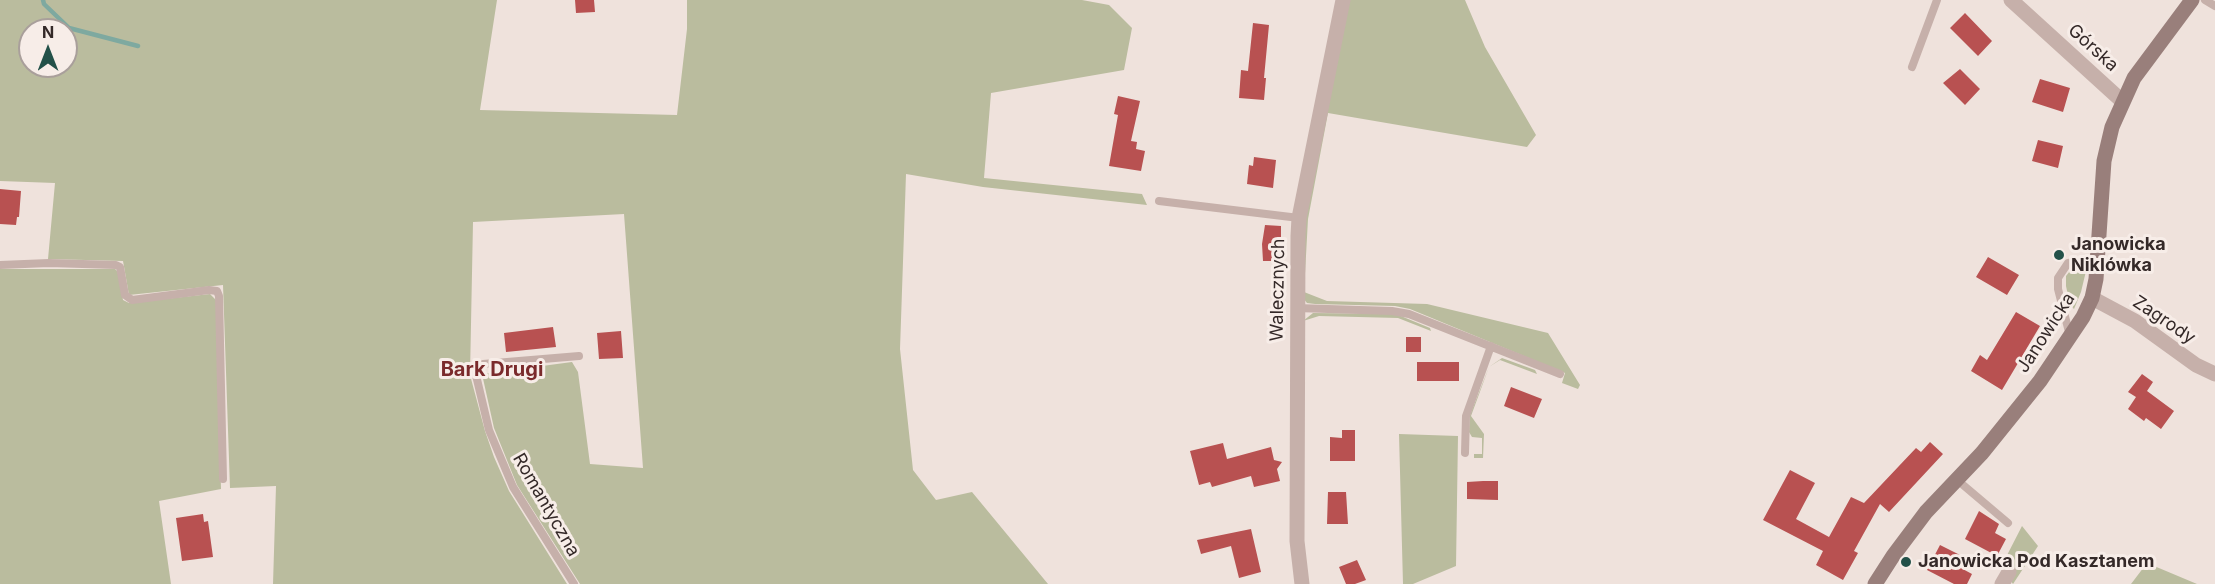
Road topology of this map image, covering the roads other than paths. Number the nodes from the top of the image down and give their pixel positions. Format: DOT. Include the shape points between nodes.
graph roads {
  1 [pos="1343,0"];
  2 [pos="1937,0"];
  3 [pos="2011,0"];
  4 [pos="2192,0"];
  5 [pos="2205,0"];
  6 [pos="2215,6"];
  7 [pos="1912,67"];
  8 [pos="2122,101"];
  9 [pos="1159,201"];
  10 [pos="1299,218"];
  11 [pos="2098,258"];
  12 [pos="0,264"];
  13 [pos="2092,298"];
  14 [pos="1296,308"];
  15 [pos="2070,337"];
  16 [pos="1491,346"];
  17 [pos="579,356"];
  18 [pos="1560,374"];
  19 [pos="2215,374"];
  20 [pos="1465,453"];
  21 [pos="223,479"];
  22 [pos="1956,479"];
  23 [pos="2008,523"];
  24 [pos="574,584"];
  25 [pos="1302,584"];
  26 [pos="1875,584"];
  1 -- 10 [label="street, Walecznych"];
  2 -- 7 [label="lane"];
  3 -- 8 [label="street, Górska"];
  4 -- 8 [label="street, Janowicka" via="2134,78"];
  5 -- 6 [label="lane"];
  8 -- 11 [label="street, Janowicka" via="2104,161"];
  9 -- 10 [label="lane"];
  10 -- 14 [label="street, Walecznych"];
  11 -- 13 [label="street, Janowicka"];
  11 -- 15 [label="lane" via="2068,263 2058,278"];
  12 -- 21 [label="lane" via="116,265 120,267 125,295 132,300 217,291"];
  13 -- 15 [label="street, Janowicka"];
  13 -- 19 [label="street, Zagrody" via="2135,321"];
  14 -- 16 [label="lane" via="1409,314"];
  14 -- 25 [label="street, Walecznych" via="1297,541"];
  15 -- 22 [label="street, Janowicka" via="2012,417"];
  16 -- 18 [label="lane"];
  16 -- 20 [label="lane" via="1466,416"];
  17 -- 24 [label="lane, Romantyczna" via="483,364 475,371 489,429 513,488"];
  22 -- 23 [label="lane"];
  22 -- 26 [label="street, Janowicka" via="1908,535"];
}
